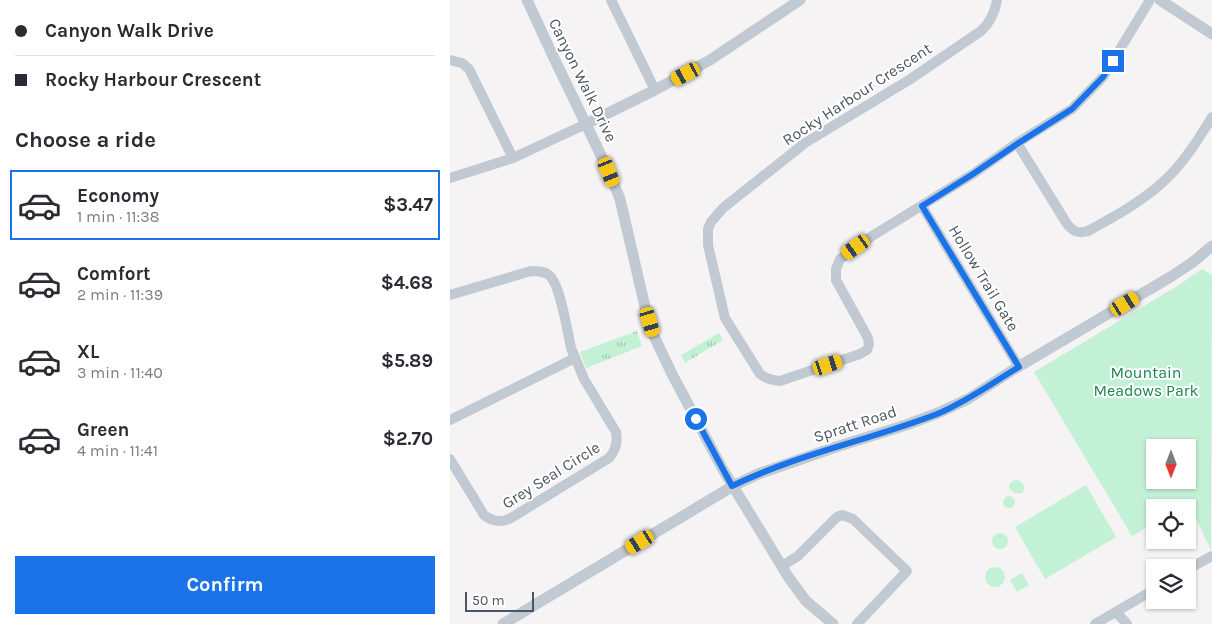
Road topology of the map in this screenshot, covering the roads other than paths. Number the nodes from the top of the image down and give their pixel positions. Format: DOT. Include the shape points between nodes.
graph roads {
  1 [pos="527,0"];
  2 [pos="611,0"];
  3 [pos="800,0"];
  4 [pos="997,0"];
  5 [pos="1150,0"];
  6 [pos="1160,0"];
  7 [pos="1212,34"];
  8 [pos="450,60"];
  9 [pos="655,90"];
  10 [pos="1212,117"];
  11 [pos="586,124"];
  12 [pos="1017,144"];
  13 [pos="513,158"];
  14 [pos="450,178"];
  15 [pos="922,206"];
  16 [pos="1212,246"];
  17 [pos="450,295"];
  18 [pos="575,358"];
  19 [pos="1019,367"];
  20 [pos="450,420"];
  21 [pos="450,459"];
  22 [pos="732,486"];
  23 [pos="1212,556"];
  24 [pos="1196,565"];
  25 [pos="782,566"];
  26 [pos="1146,594"];
  27 [pos="1116,612"];
  28 [pos="503,624"];
  29 [pos="833,624"];
  30 [pos="857,624"];
  31 [pos="1095,624"];
  32 [pos="1127,624"];
  1 -- 11 [label="street, Canyon Walk Drive"];
  2 -- 9 [label="street"];
  3 -- 9 [label="street" via="710,60"];
  4 -- 15 [label="street, Rocky Harbour Crescent" via="995,11 981,31 909,80 805,143 723,208 711,222 708,245 725,318 760,374 780,381 867,350 868,338 836,280 837,264 872,236"];
  5 -- 12 [label="street, Rocky Harbour Crescent" via="1103,77 1072,109"];
  6 -- 7 [label="street"];
  8 -- 13 [label="street" via="469,69"];
  9 -- 11 [label="street"];
  10 -- 12 [label="street" via="1198,140 1164,181 1124,211 1084,233 1072,230 1067,224"];
  11 -- 13 [label="street"];
  11 -- 22 [label="street, Canyon Walk Drive" via="620,199 653,334"];
  12 -- 15 [label="street, Rocky Harbour Crescent"];
  13 -- 14 [label="street"];
  15 -- 19 [label="street, Hollow Trail Gate"];
  16 -- 19 [label="street, Spratt Road" via="1172,276"];
  17 -- 18 [label="street, Grey Seal Circle" via="531,271 544,272 557,288"];
  18 -- 20 [label="street"];
  18 -- 21 [label="street, Grey Seal Circle" via="616,432 616,446 609,458 511,518 498,522 484,515"];
  19 -- 22 [label="street, Spratt Road" via="968,399 938,413 758,474"];
  22 -- 25 [label="street, Canyon Walk Drive"];
  22 -- 28 [label="street, Spratt Road"];
  23 -- 24 [label="street"];
  25 -- 29 [label="street, Canyon Walk Drive" via="806,601"];
  25 -- 30 [label="street" via="798,556 837,517 842,515 853,519 906,571"];
  26 -- 27 [label="street"];
  27 -- 31 [label="street"];
  27 -- 32 [label="street"];
}
